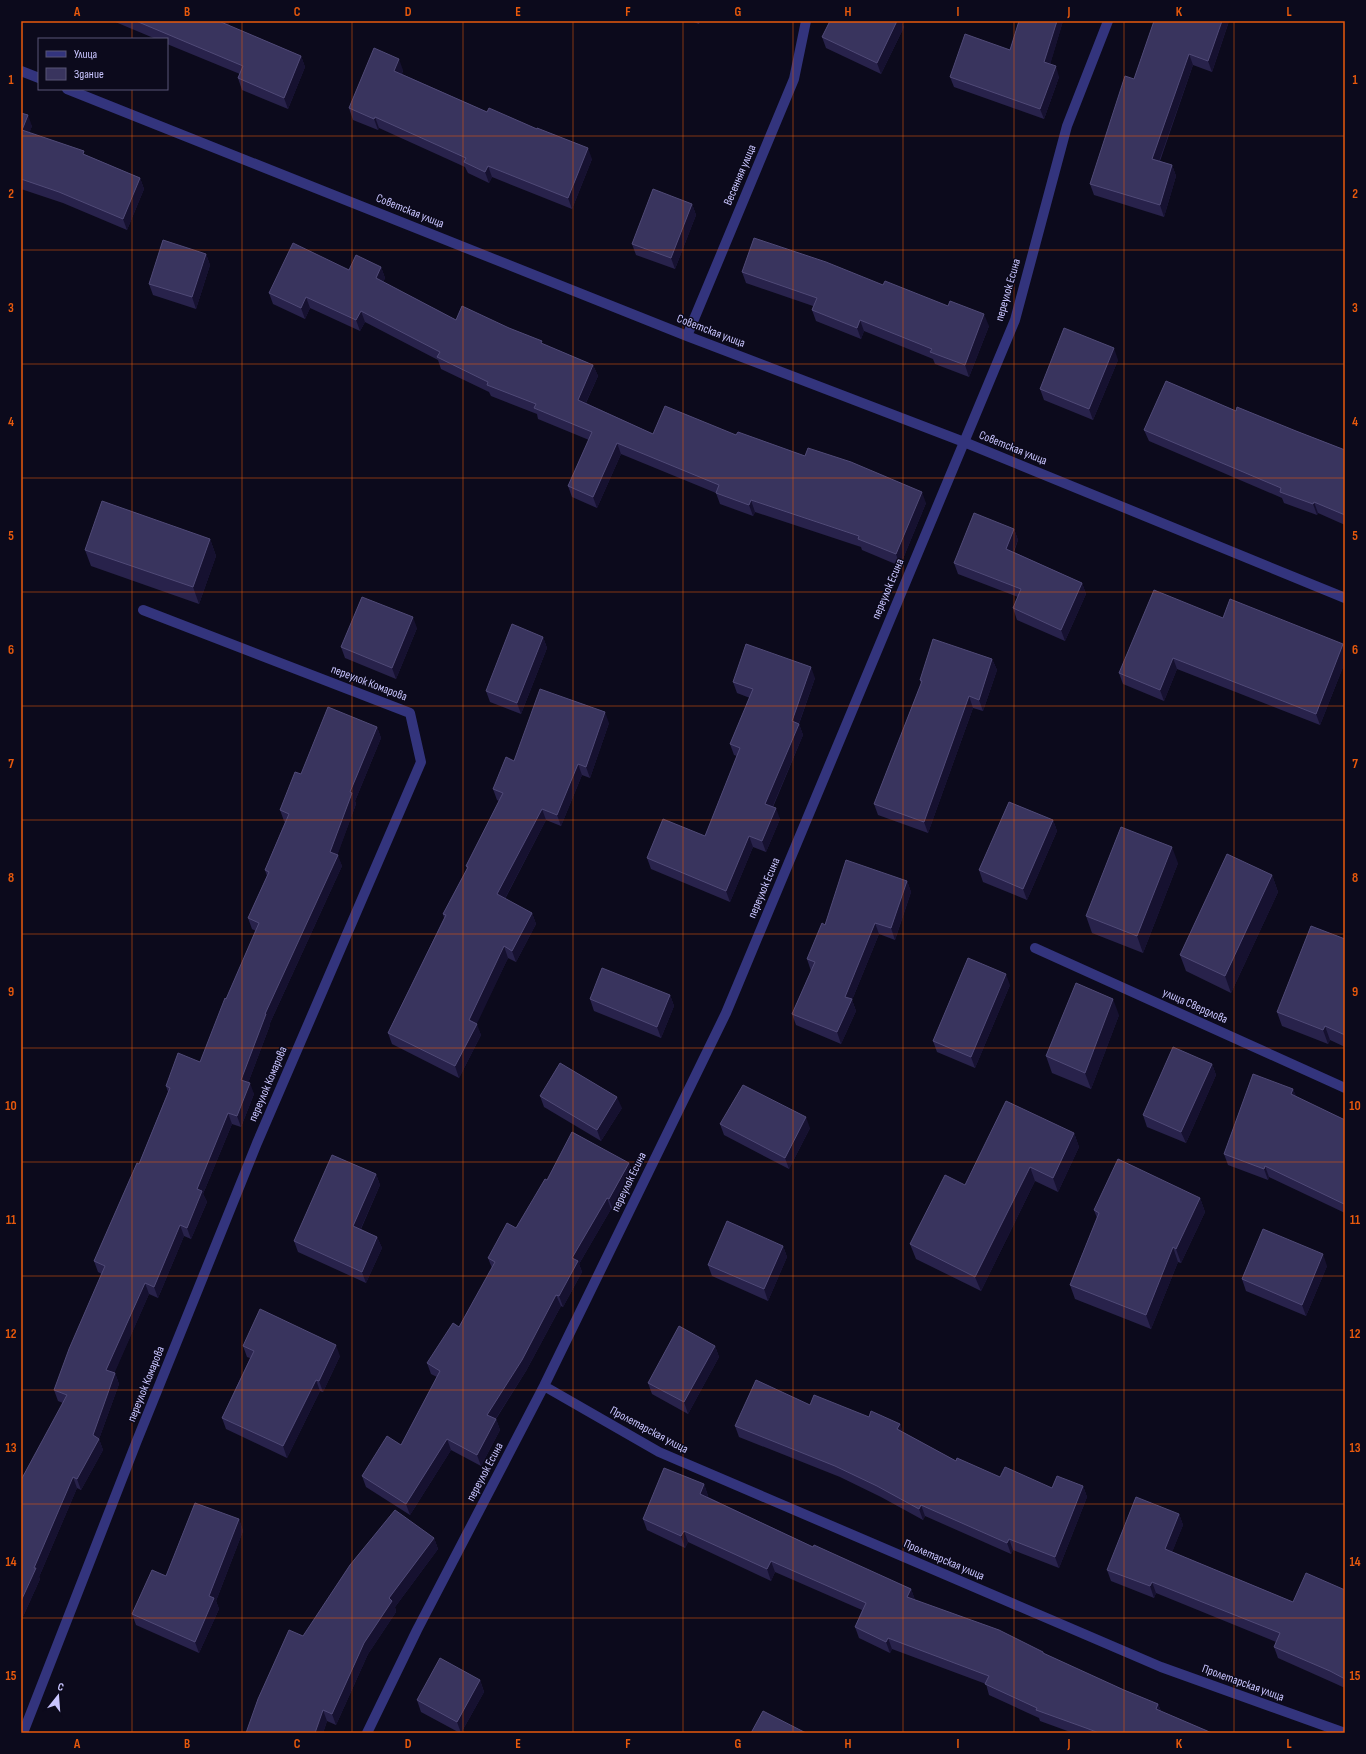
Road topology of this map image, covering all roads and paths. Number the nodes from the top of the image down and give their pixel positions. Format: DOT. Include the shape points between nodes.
graph roads {
  1 [pos="806,21"];
  2 [pos="1108,21"];
  3 [pos="21,71"];
  4 [pos="38,78"];
  5 [pos="70,90"];
  6 [pos="687,336"];
  7 [pos="964,442"];
  8 [pos="1345,598"];
  9 [pos="143,610"];
  10 [pos="1035,948"];
  11 [pos="1345,1088"];
  12 [pos="544,1386"];
  13 [pos="24,1733"];
  14 [pos="367,1733"];
  15 [pos="1345,1733"];
  1 -- 6 [label="street, Весенняя улица" via="794,79"];
  2 -- 7 [label="street, переулок Есина" via="1067,126 1015,320"];
  3 -- 4 [label="street"];
  5 -- 6 [label="street, Советская улица"];
  6 -- 7 [label="street, Советская улица"];
  7 -- 8 [label="street, Советская улица"];
  7 -- 12 [label="street, переулок Есина" via="726,1013"];
  9 -- 13 [label="street, переулок Комарова" via="410,713 421,762 257,1143 136,1443"];
  10 -- 11 [label="street, улица Свердлова"];
  12 -- 14 [label="street, переулок Есина" via="417,1630"];
  12 -- 15 [label="street, Пролетарская улица" via="659,1452 1161,1667"];
}
